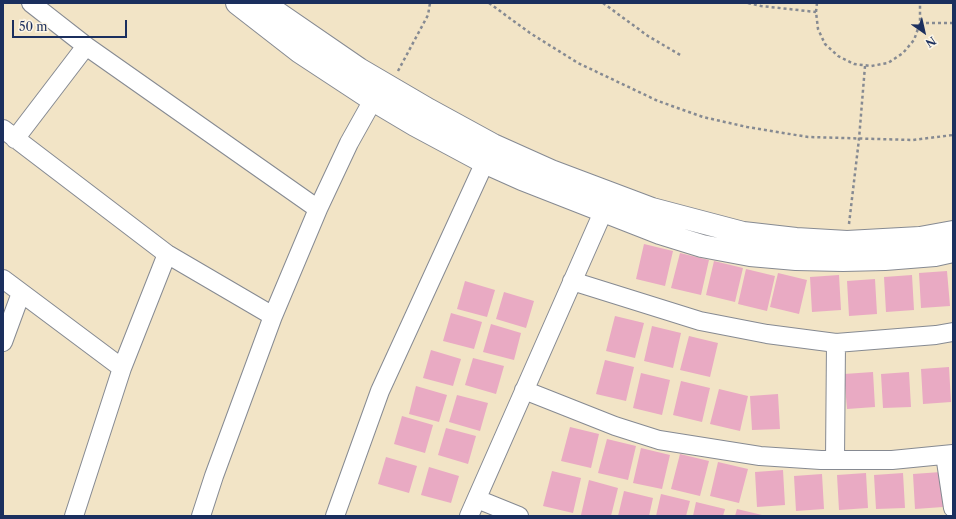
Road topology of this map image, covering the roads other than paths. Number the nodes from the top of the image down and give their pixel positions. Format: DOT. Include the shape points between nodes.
graph roads {
  1 [pos="31,3"];
  2 [pos="248,4"];
  3 [pos="86,46"];
  4 [pos="381,93"];
  5 [pos="9,134"];
  6 [pos="489,154"];
  7 [pos="318,209"];
  8 [pos="603,212"];
  9 [pos="953,232"];
  10 [pos="953,251"];
  11 [pos="167,254"];
  12 [pos="3,279"];
  13 [pos="572,281"];
  14 [pos="21,293"];
  15 [pos="273,316"];
  16 [pos="953,332"];
  17 [pos="3,342"];
  18 [pos="836,342"];
  19 [pos="122,368"];
  20 [pos="524,390"];
  21 [pos="949,454"];
  22 [pos="835,460"];
  23 [pos="477,499"];
  24 [pos="953,508"];
  25 [pos="74,516"];
  26 [pos="201,516"];
  27 [pos="335,516"];
  28 [pos="469,516"];
  29 [pos="519,516"];
  1 -- 3 [label="street"];
  2 -- 4 [label="street" via="300,52"];
  3 -- 5 [label="street"];
  3 -- 7 [label="street"];
  4 -- 6 [label="street"];
  4 -- 7 [label="street" via="349,143"];
  5 -- 11 [label="street"];
  6 -- 8 [label="street" via="522,179"];
  6 -- 9 [label="street" via="551,171 652,208 743,233 846,242 920,238"];
  6 -- 27 [label="street" via="380,391"];
  7 -- 15 [label="street"];
  8 -- 10 [label="street" via="702,246 750,255 843,260 885,259"];
  8 -- 13 [label="street"];
  11 -- 15 [label="street"];
  11 -- 19 [label="street"];
  12 -- 14 [label="street"];
  13 -- 18 [label="street" via="700,321 767,334"];
  13 -- 20 [label="street"];
  14 -- 17 [label="street"];
  14 -- 19 [label="street"];
  15 -- 26 [label="street"];
  16 -- 18 [label="street"];
  18 -- 22 [label="street"];
  19 -- 25 [label="street"];
  20 -- 22 [label="street" via="659,440 760,456"];
  20 -- 23 [label="street"];
  21 -- 22 [label="street" via="892,460"];
  21 -- 24 [label="street"];
  23 -- 28 [label="street"];
  23 -- 29 [label="street"];
}
